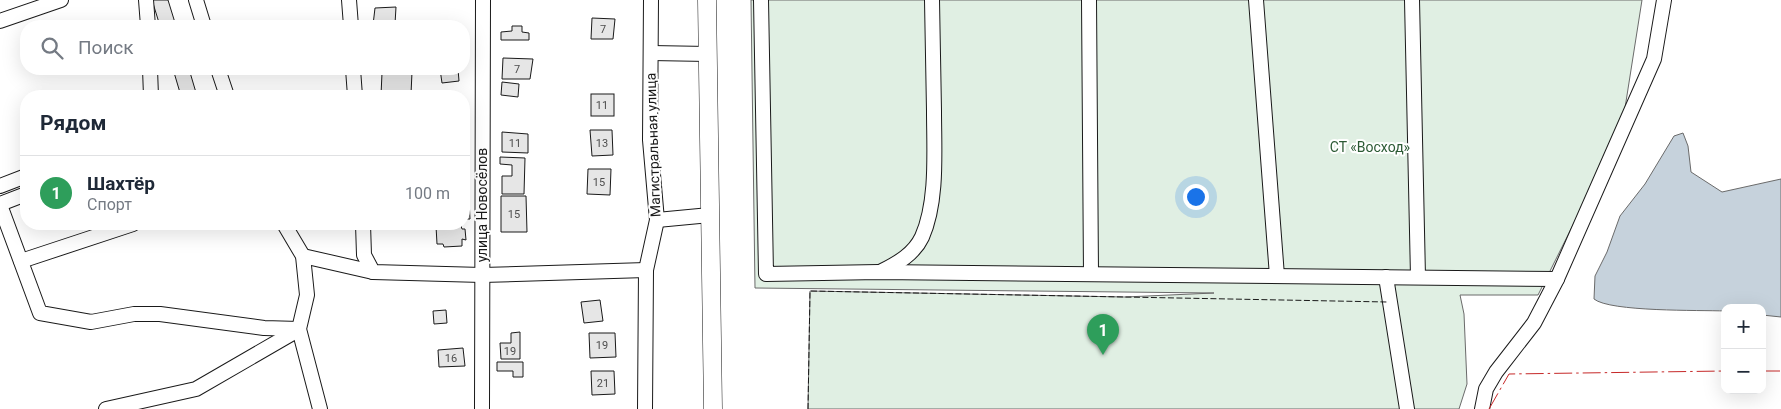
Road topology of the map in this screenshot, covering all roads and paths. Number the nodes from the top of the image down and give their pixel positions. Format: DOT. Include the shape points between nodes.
graph roads {
  1 [pos="62,0"];
  2 [pos="146,0"];
  3 [pos="196,0"];
  4 [pos="349,0"];
  5 [pos="483,0"];
  6 [pos="651,0"];
  7 [pos="708,0"];
  8 [pos="760,0"];
  9 [pos="932,0"];
  10 [pos="1089,0"];
  11 [pos="1256,0"];
  12 [pos="1412,0"];
  13 [pos="1664,0"];
  14 [pos="148,20"];
  15 [pos="202,20"];
  16 [pos="351,20"];
  17 [pos="0,21"];
  18 [pos="651,53"];
  19 [pos="708,54"];
  20 [pos="150,75"];
  21 [pos="220,75"];
  22 [pos="353,75"];
  23 [pos="151,90"];
  24 [pos="225,90"];
  25 [pos="355,90"];
  26 [pos="20,178"];
  27 [pos="0,186"];
  28 [pos="20,196"];
  29 [pos="0,204"];
  30 [pos="710,215"];
  31 [pos="657,220"];
  32 [pos="116,230"];
  33 [pos="288,230"];
  34 [pos="362,230"];
  35 [pos="303,256"];
  36 [pos="21,261"];
  37 [pos="646,270"];
  38 [pos="373,272"];
  39 [pos="879,272"];
  40 [pos="1091,274"];
  41 [pos="482,275"];
  42 [pos="1277,276"];
  43 [pos="1386,277"];
  44 [pos="1418,277"];
  45 [pos="1557,279"];
  46 [pos="299,329"];
  47 [pos="106,409"];
  48 [pos="320,409"];
  49 [pos="482,409"];
  50 [pos="645,409"];
  51 [pos="713,409"];
  52 [pos="1407,409"];
  53 [pos="1482,409"];
  1 -- 17 [label="street"];
  2 -- 14 [label="street"];
  3 -- 15 [label="street"];
  4 -- 16 [label="street"];
  5 -- 41 [label="street, улица Новосёлов"];
  6 -- 18 [label="street, Магистральная улица"];
  7 -- 19 [label="main road"];
  8 -- 39 [label="street" via="766,274"];
  9 -- 39 [label="street" via="934,165 929,206 922,237 911,252"];
  10 -- 40 [label="street"];
  11 -- 42 [label="street"];
  12 -- 44 [label="street"];
  13 -- 45 [label="street" via="1654,60"];
  18 -- 19 [label="street"];
  18 -- 31 [label="street, Магистральная улица" via="650,140"];
  19 -- 30 [label="main road"];
  20 -- 23 [label="street"];
  21 -- 24 [label="street"];
  22 -- 25 [label="street"];
  26 -- 27 [label="street"];
  28 -- 29 [label="street"];
  29 -- 36 [label="street"];
  30 -- 31 [label="street"];
  30 -- 51 [label="main road"];
  31 -- 37 [label="street, Магистральная улица"];
  32 -- 36 [label="street"];
  33 -- 35 [label="street"];
  34 -- 38 [label="street" via="364,255"];
  35 -- 38 [label="street"];
  35 -- 46 [label="street" via="307,296"];
  36 -- 46 [label="street" via="40,313 91,322 134,314 160,314 264,328"];
  37 -- 41 [label="street"];
  37 -- 50 [label="street, Магистральная улица"];
  38 -- 41 [label="street"];
  39 -- 40 [label="street"];
  40 -- 42 [label="street"];
  41 -- 49 [label="street, улица Новосёлов"];
  42 -- 43 [label="street"];
  43 -- 44 [label="street"];
  43 -- 52 [label="street"];
  44 -- 45 [label="street"];
  45 -- 53 [label="street" via="1534,323 1486,389"];
  46 -- 47 [label="street" via="196,389"];
  46 -- 48 [label="street"];
}
